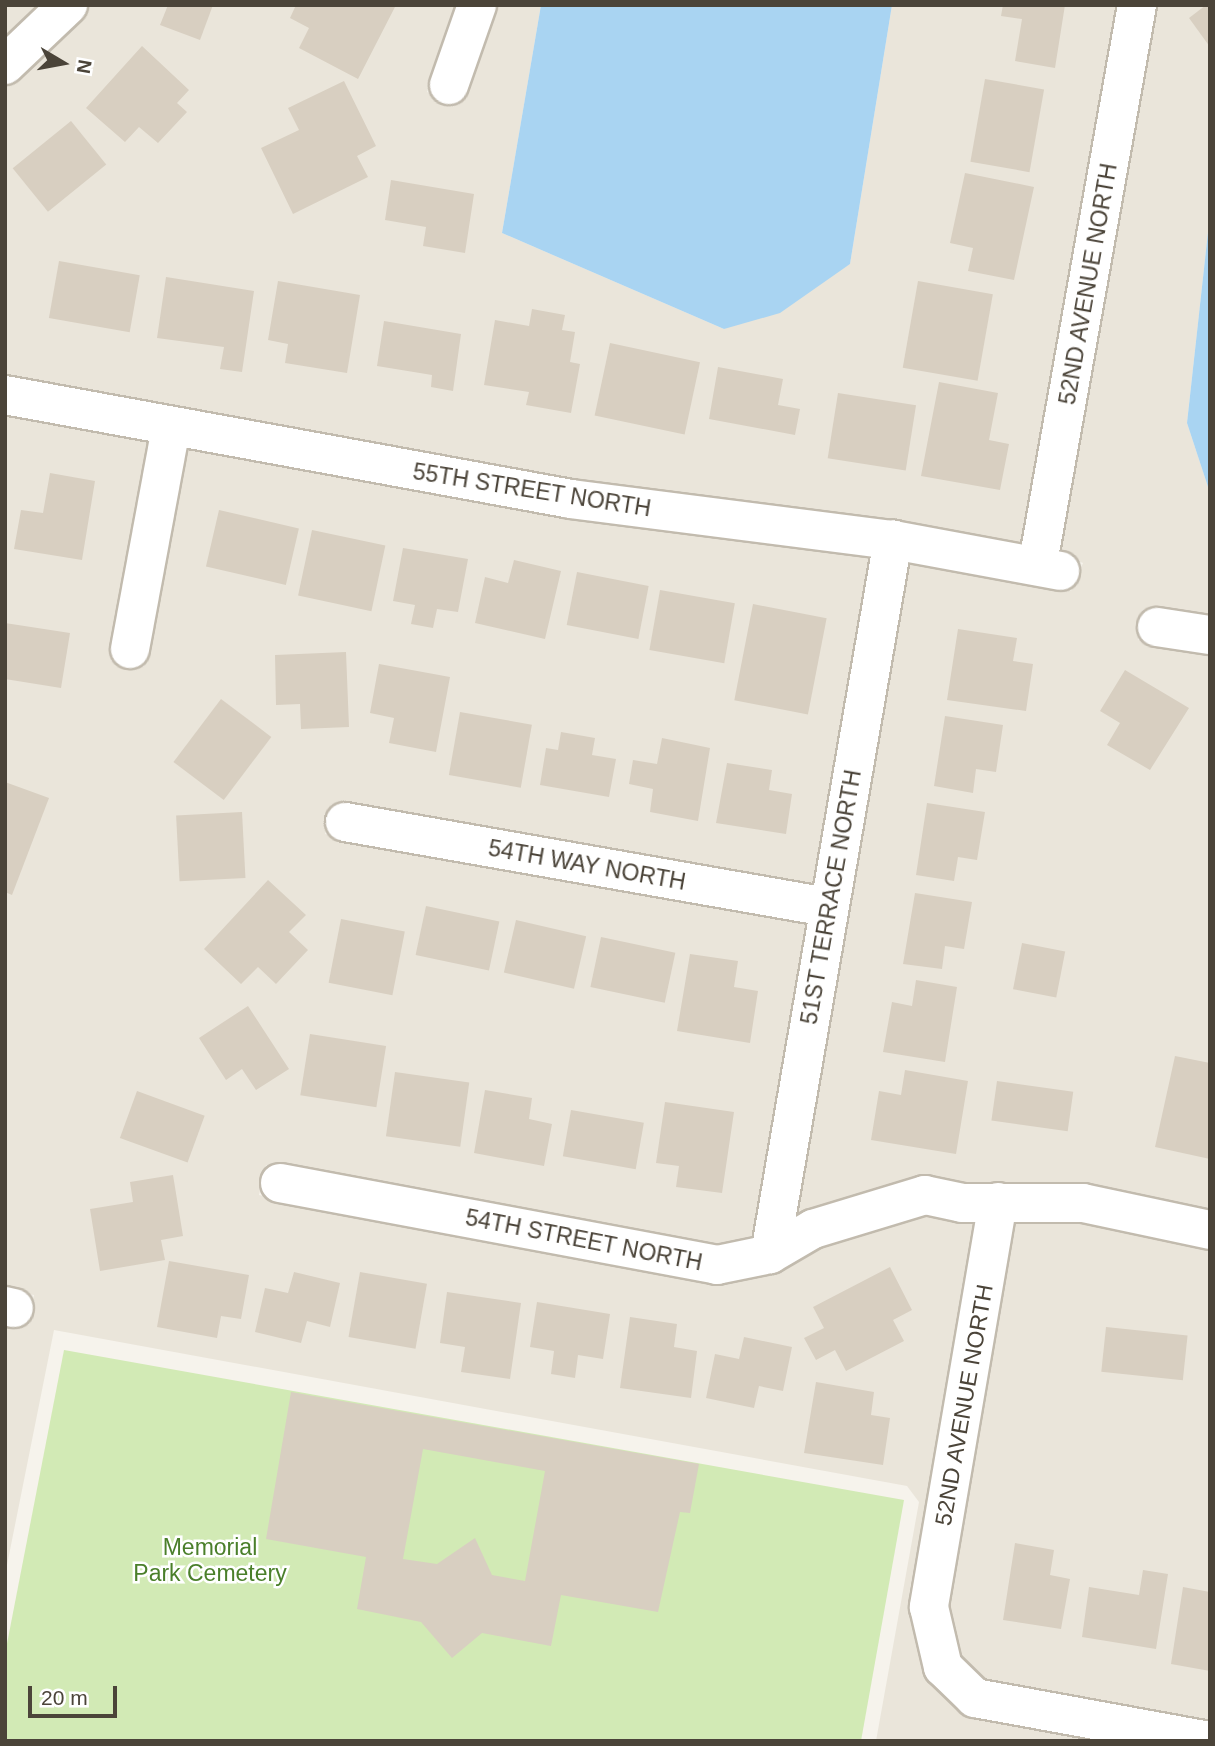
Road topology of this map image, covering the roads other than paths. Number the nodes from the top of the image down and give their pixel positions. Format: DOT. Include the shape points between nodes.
graph roads {
  1 [pos="68,5"];
  2 [pos="477,5"];
  3 [pos="1137,5"];
  4 [pos="5,65"];
  5 [pos="450,85"];
  6 [pos="5,395"];
  7 [pos="171,428"];
  8 [pos="893,540"];
  9 [pos="1049,567"];
  10 [pos="1157,627"];
  11 [pos="1210,635"];
  12 [pos="130,649"];
  13 [pos="345,822"];
  14 [pos="829,907"];
  15 [pos="279,1183"];
  16 [pos="998,1202"];
  17 [pos="1210,1230"];
  18 [pos="770,1254"];
  19 [pos="1210,1741"];
  1 -- 4 [label="street"];
  2 -- 5 [label="street"];
  3 -- 9 [label="street, 52ND AVENUE NORTH"];
  6 -- 7 [label="street, 55TH STREET NORTH"];
  7 -- 8 [label="street, 55TH STREET NORTH" via="571,499"];
  7 -- 12 [label="street"];
  8 -- 9 [label="street, 55TH STREET NORTH"];
  8 -- 14 [label="street, 51ST TERRACE NORTH"];
  10 -- 11 [label="street"];
  13 -- 14 [label="street, 54TH WAY NORTH"];
  14 -- 18 [label="street, 51ST TERRACE NORTH"];
  15 -- 18 [label="street, 54TH STREET NORTH" via="717,1265"];
  16 -- 17 [label="street, 54TH STREET NORTH" via="1083,1203"];
  16 -- 18 [label="street, 54TH STREET NORTH" via="962,1203 925,1195 813,1229"];
  16 -- 19 [label="street, 52ND AVENUE NORTH" via="929,1607 943,1667 975,1698"];
}
